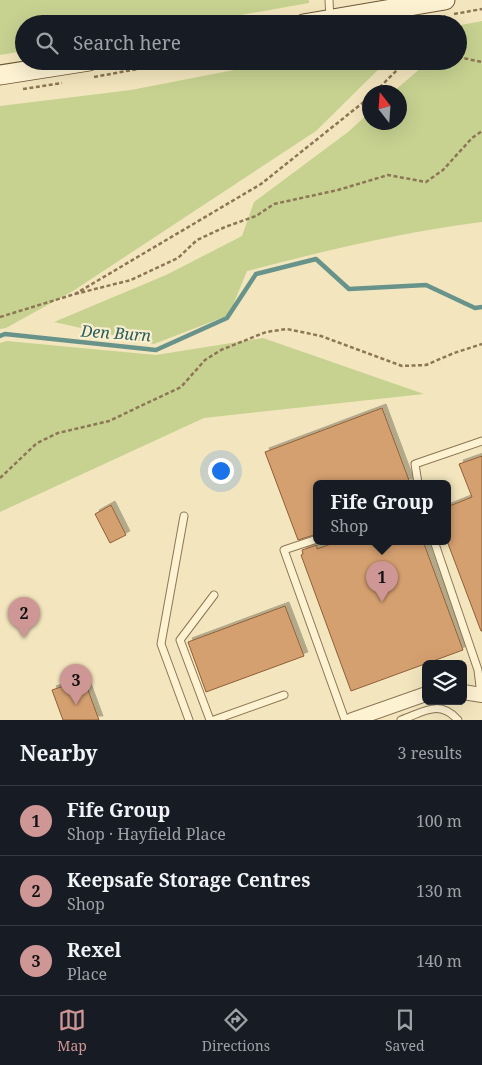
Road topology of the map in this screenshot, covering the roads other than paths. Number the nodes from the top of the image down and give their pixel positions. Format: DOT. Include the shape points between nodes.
graph roads {
  1 [pos="328,0"];
  2 [pos="445,8"];
  3 [pos="330,15"];
  4 [pos="372,15"];
  5 [pos="36,70"];
  6 [pos="0,76"];
  7 [pos="482,441"];
  8 [pos="418,480"];
  9 [pos="184,516"];
  10 [pos="313,540"];
  11 [pos="435,545"];
  12 [pos="214,595"];
  13 [pos="480,669"];
  14 [pos="467,693"];
  15 [pos="284,695"];
  16 [pos="422,695"];
  17 [pos="482,695"];
  18 [pos="189,720"];
  19 [pos="210,720"];
  20 [pos="214,720"];
  21 [pos="345,720"];
  22 [pos="352,720"];
  23 [pos="401,720"];
  24 [pos="458,720"];
  1 -- 3 [label="lane"];
  2 -- 4 [label="main road"];
  5 -- 6 [label="main road"];
  7 -- 8 [label="lane" via="415,464"];
  9 -- 18 [label="lane" via="161,644"];
  10 -- 21 [label="lane" via="284,550"];
  11 -- 13 [label="lane"];
  12 -- 19 [label="lane" via="180,640"];
  13 -- 17 [label="lane"];
  14 -- 17 [label="street"];
  15 -- 20 [label="lane"];
  16 -- 22 [label="street"];
  23 -- 24 [label="lane" via="433,708 452,712"];
}
